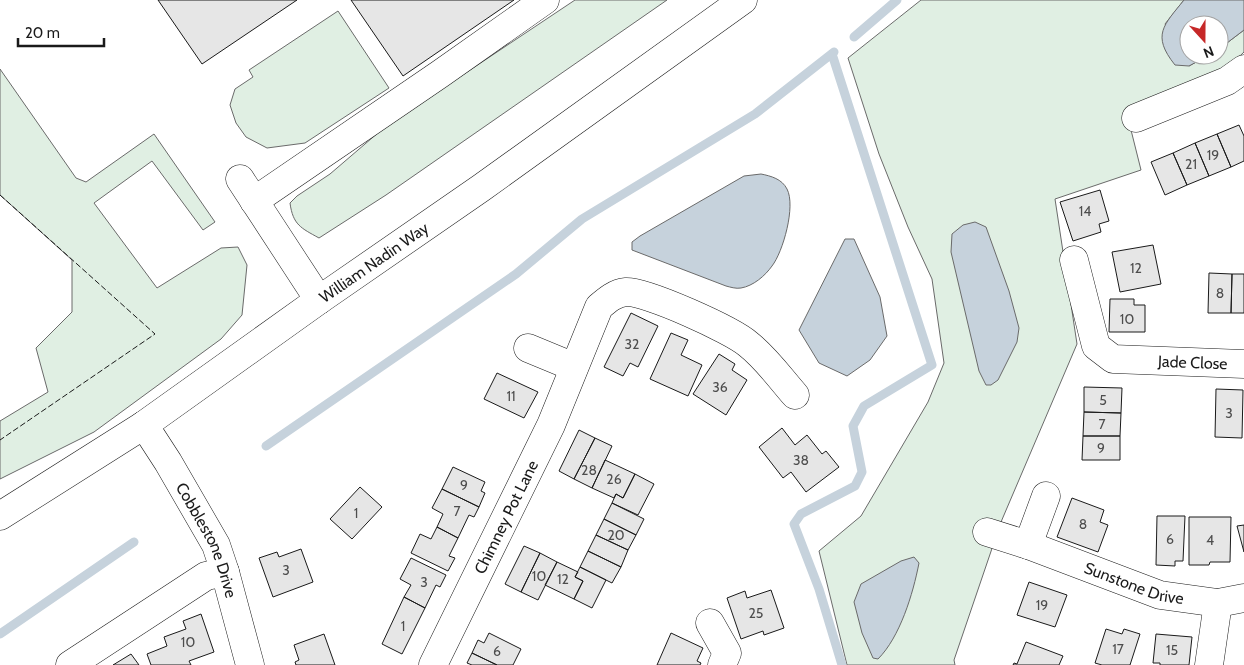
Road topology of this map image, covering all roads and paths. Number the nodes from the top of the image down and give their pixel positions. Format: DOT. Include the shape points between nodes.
graph roads {
  1 [pos="545,0"];
  2 [pos="743,0"];
  3 [pos="1244,69"];
  4 [pos="1136,118"];
  5 [pos="1074,260"];
  6 [pos="319,300"];
  7 [pos="528,348"];
  8 [pos="1244,364"];
  9 [pos="574,367"];
  10 [pos="795,395"];
  11 [pos="144,425"];
  12 [pos="1046,496"];
  13 [pos="0,516"];
  14 [pos="987,532"];
  15 [pos="1028,545"];
  16 [pos="225,572"];
  17 [pos="1244,598"];
  18 [pos="1218,603"];
  19 [pos="710,623"];
  20 [pos="70,665"];
  21 [pos="250,665"];
  22 [pos="433,665"];
  23 [pos="722,665"];
  24 [pos="1209,665"];
  1 -- 6 [label="street" via="440,74 247,190"];
  2 -- 6 [label="street, William Nadin Way"];
  3 -- 4 [label="street" via="1226,81"];
  5 -- 8 [label="street, Jade Close" via="1096,346 1114,359"];
  6 -- 11 [label="street, William Nadin Way"];
  7 -- 9 [label="street"];
  9 -- 10 [label="street, Chimney Pot Lane" via="599,307 612,296 626,292 647,295 748,343"];
  9 -- 22 [label="street, Chimney Pot Lane" via="551,425"];
  11 -- 13 [label="street, William Nadin Way"];
  11 -- 16 [label="street, Cobblestone Drive" via="216,544"];
  12 -- 15 [label="street"];
  14 -- 15 [label="street, Sunstone Drive"];
  15 -- 18 [label="street, Sunstone Drive" via="1160,595"];
  16 -- 20 [label="street" via="206,576"];
  16 -- 21 [label="street, Cobblestone Drive"];
  17 -- 18 [label="street, Sunstone Drive"];
  18 -- 24 [label="street"];
  19 -- 23 [label="street" via="727,653"];
}
